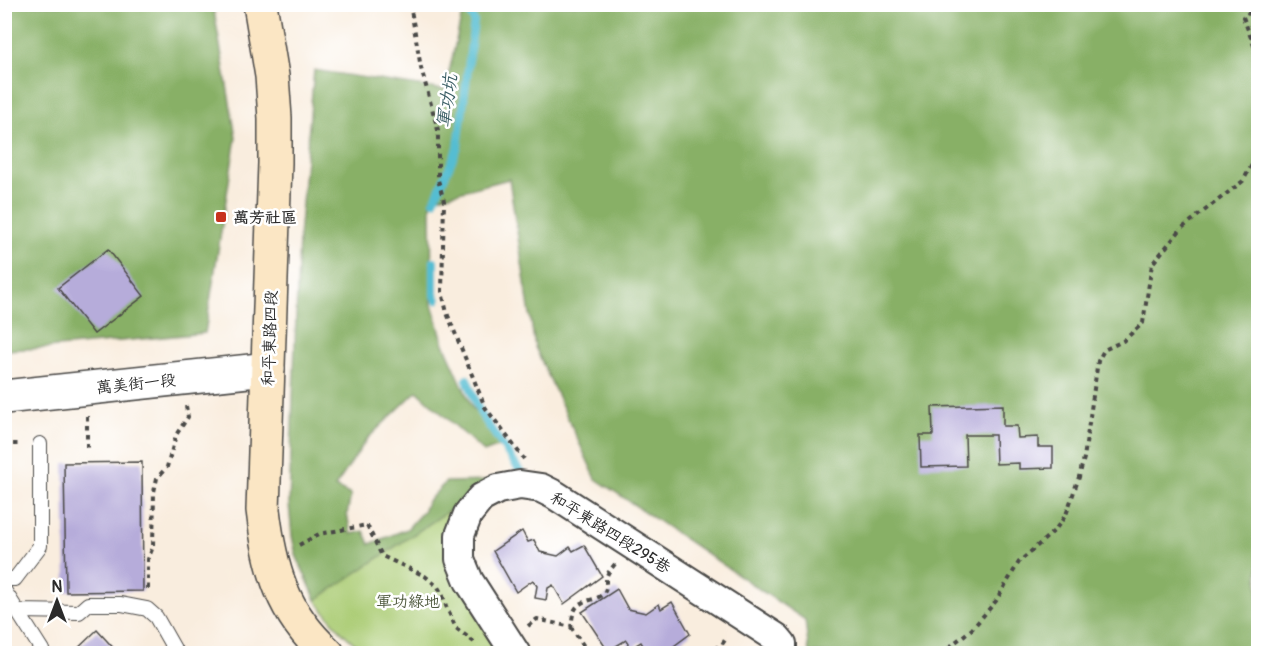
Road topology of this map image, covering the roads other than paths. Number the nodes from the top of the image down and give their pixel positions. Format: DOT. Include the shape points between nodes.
graph roads {
  1 [pos="260,4"];
  2 [pos="268,369"];
  3 [pos="4,397"];
  4 [pos="40,444"];
  5 [pos="4,579"];
  6 [pos="4,590"];
  7 [pos="18,611"];
  8 [pos="512,646"];
  9 [pos="39,654"];
  10 [pos="177,654"];
  11 [pos="328,654"];
  12 [pos="782,654"];
  1 -- 2 [label="main road, 和平東路四段" via="275,118"];
  2 -- 3 [label="street, 萬美街一段"];
  2 -- 11 [label="main road, 和平東路四段" via="263,510 273,568 302,627"];
  4 -- 5 [label="lane" via="40,546 15,579"];
  6 -- 7 [label="lane"];
  7 -- 9 [label="lane" via="42,650"];
  7 -- 10 [label="lane" via="79,612 88,604 147,609 156,617"];
  8 -- 12 [label="street, 和平東路四段295巷" via="469,581 460,559 460,535 468,514 481,498 498,489 520,485 555,495 777,638"];
}
